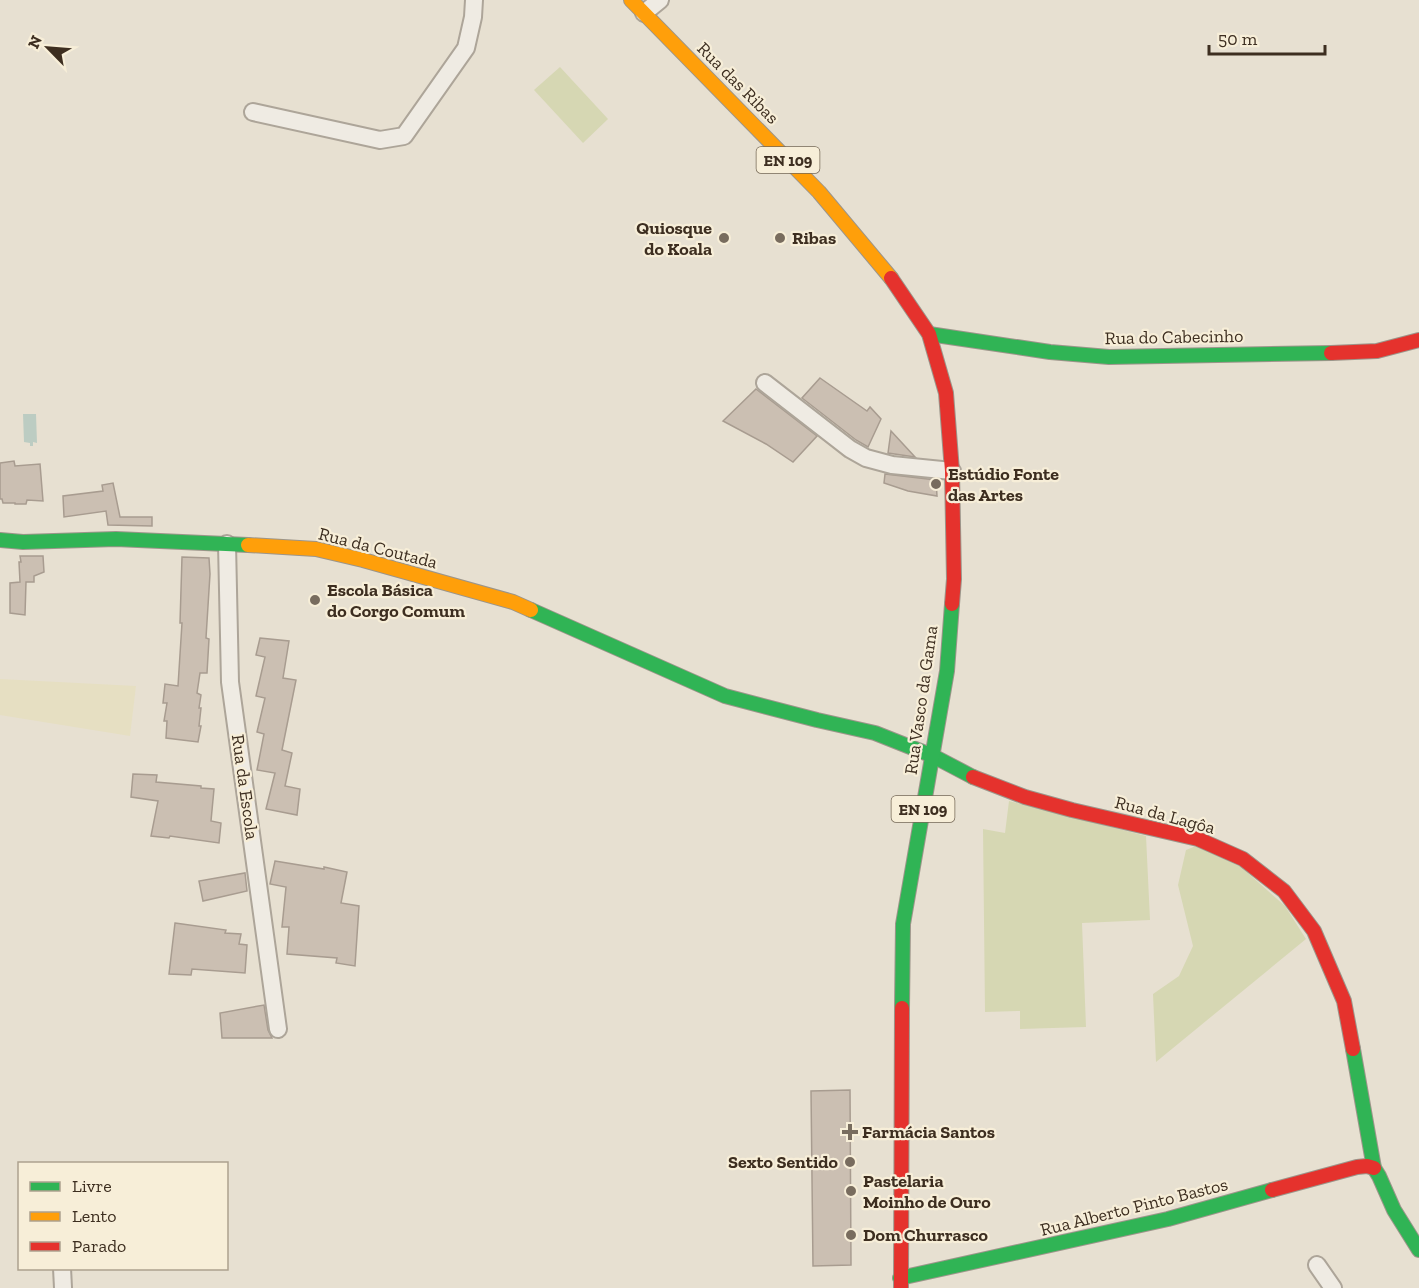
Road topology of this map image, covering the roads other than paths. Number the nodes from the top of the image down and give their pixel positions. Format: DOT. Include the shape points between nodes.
graph roads {
  1 [pos="474,0"];
  2 [pos="631,0"];
  3 [pos="660,0"];
  4 [pos="644,13"];
  5 [pos="253,112"];
  6 [pos="928,334"];
  7 [pos="1419,340"];
  8 [pos="765,383"];
  9 [pos="952,471"];
  10 [pos="0,540"];
  11 [pos="227,544"];
  12 [pos="933,756"];
  13 [pos="278,1029"];
  14 [pos="1374,1168"];
  15 [pos="1419,1250"];
  16 [pos="1317,1265"];
  17 [pos="62,1270"];
  18 [pos="900,1283"];
  19 [pos="63,1288"];
  20 [pos="1333,1288"];
  1 -- 5 [label="street" via="466,48 404,136 380,140"];
  2 -- 4 [label="street, Rua das Ribas / EN 109"];
  3 -- 4 [label="street"];
  4 -- 6 [label="street, Rua das Ribas / EN 109" via="819,192 888,274"];
  6 -- 7 [label="street, Rua do Cabecinho" via="1109,357 1343,353 1377,351"];
  6 -- 9 [label="street, Rua Vasco da Gama / EN 109" via="946,393"];
  8 -- 9 [label="street" via="866,458 892,465"];
  9 -- 12 [label="street, Rua Vasco da Gama / EN 109" via="954,579 947,671"];
  10 -- 11 [label="street, Rua da Coutada" via="116,539"];
  11 -- 12 [label="street, Rua da Coutada" via="316,549 513,602 725,696 875,733"];
  11 -- 13 [label="street, Rua da Escola" via="230,682"];
  12 -- 14 [label="street, Rua da Lagôa" via="1025,797 1198,839 1243,859 1284,891 1314,931 1344,1001"];
  12 -- 18 [label="street, Rua Vasco da Gama / EN 109" via="903,924"];
  14 -- 15 [label="street, Rua da Lagôa"];
  14 -- 18 [label="street, Rua Alberto Pinto Bastos" via="1357,1167 1168,1220"];
  16 -- 20 [label="street"];
  17 -- 19 [label="street"];
}
